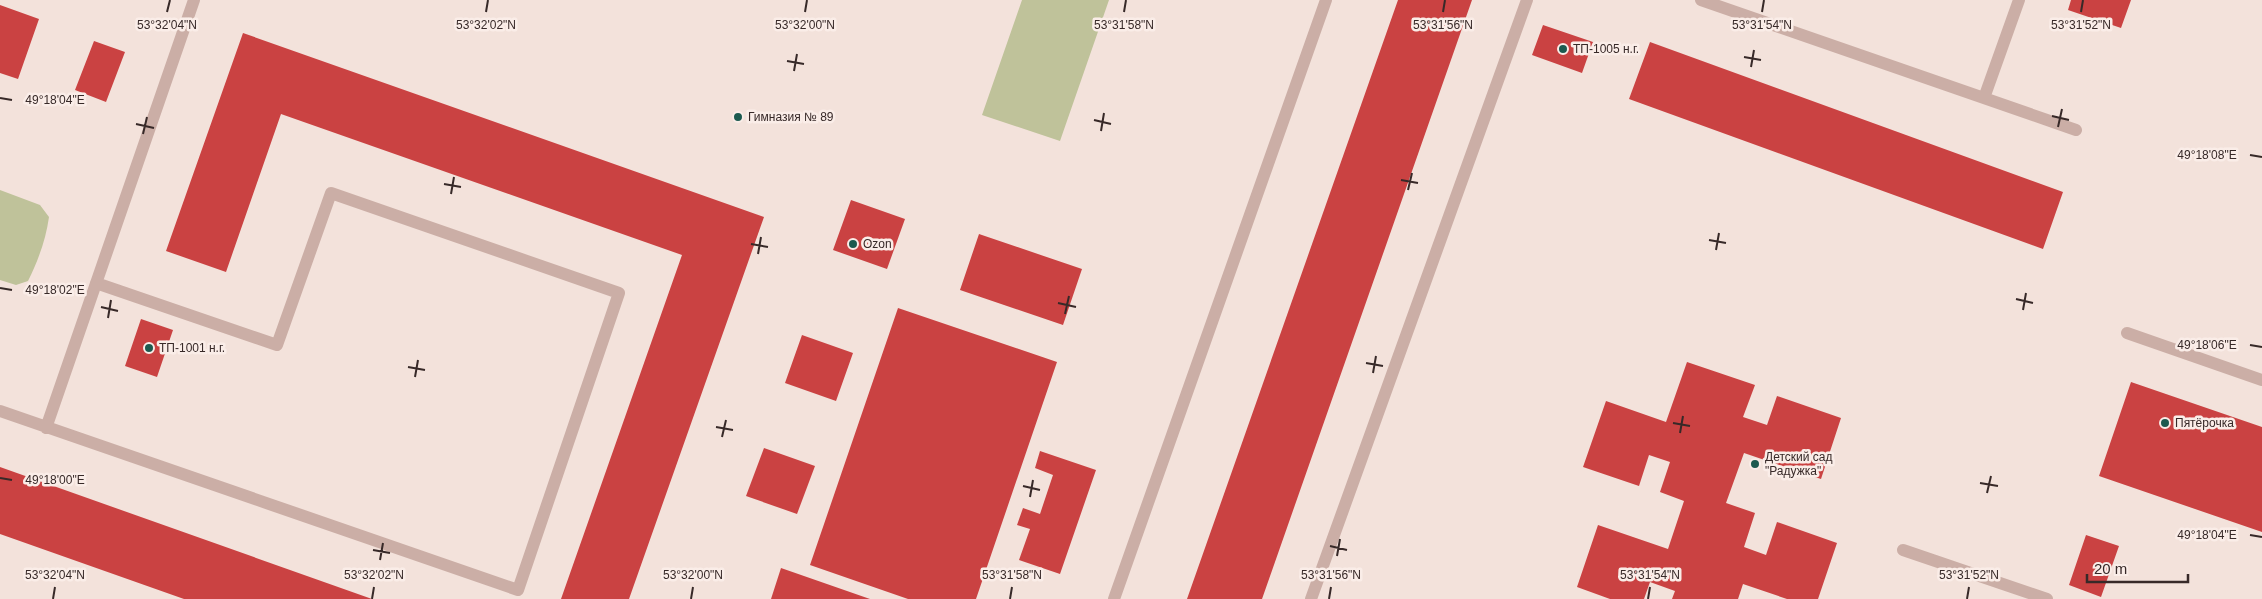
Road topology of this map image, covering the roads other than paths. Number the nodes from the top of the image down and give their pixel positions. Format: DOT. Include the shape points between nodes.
graph roads {
  1 [pos="194,0"];
  2 [pos="1326,0"];
  3 [pos="1527,0"];
  4 [pos="1701,0"];
  5 [pos="2019,0"];
  6 [pos="1984,98"];
  7 [pos="2076,130"];
  8 [pos="96,283"];
  9 [pos="2127,333"];
  10 [pos="2262,380"];
  11 [pos="0,412"];
  12 [pos="46,428"];
  13 [pos="1903,550"];
  14 [pos="1114,599"];
  15 [pos="1312,599"];
  16 [pos="2047,599"];
  1 -- 8 [label="lane"];
  2 -- 14 [label="lane"];
  3 -- 15 [label="lane"];
  4 -- 6 [label="lane"];
  5 -- 6 [label="lane"];
  6 -- 7 [label="lane"];
  8 -- 12 [label="lane"];
  8 -- 12 [label="lane" via="277,346 331,193 619,293 518,590"];
  9 -- 10 [label="lane"];
  11 -- 12 [label="lane"];
  13 -- 16 [label="lane"];
}
